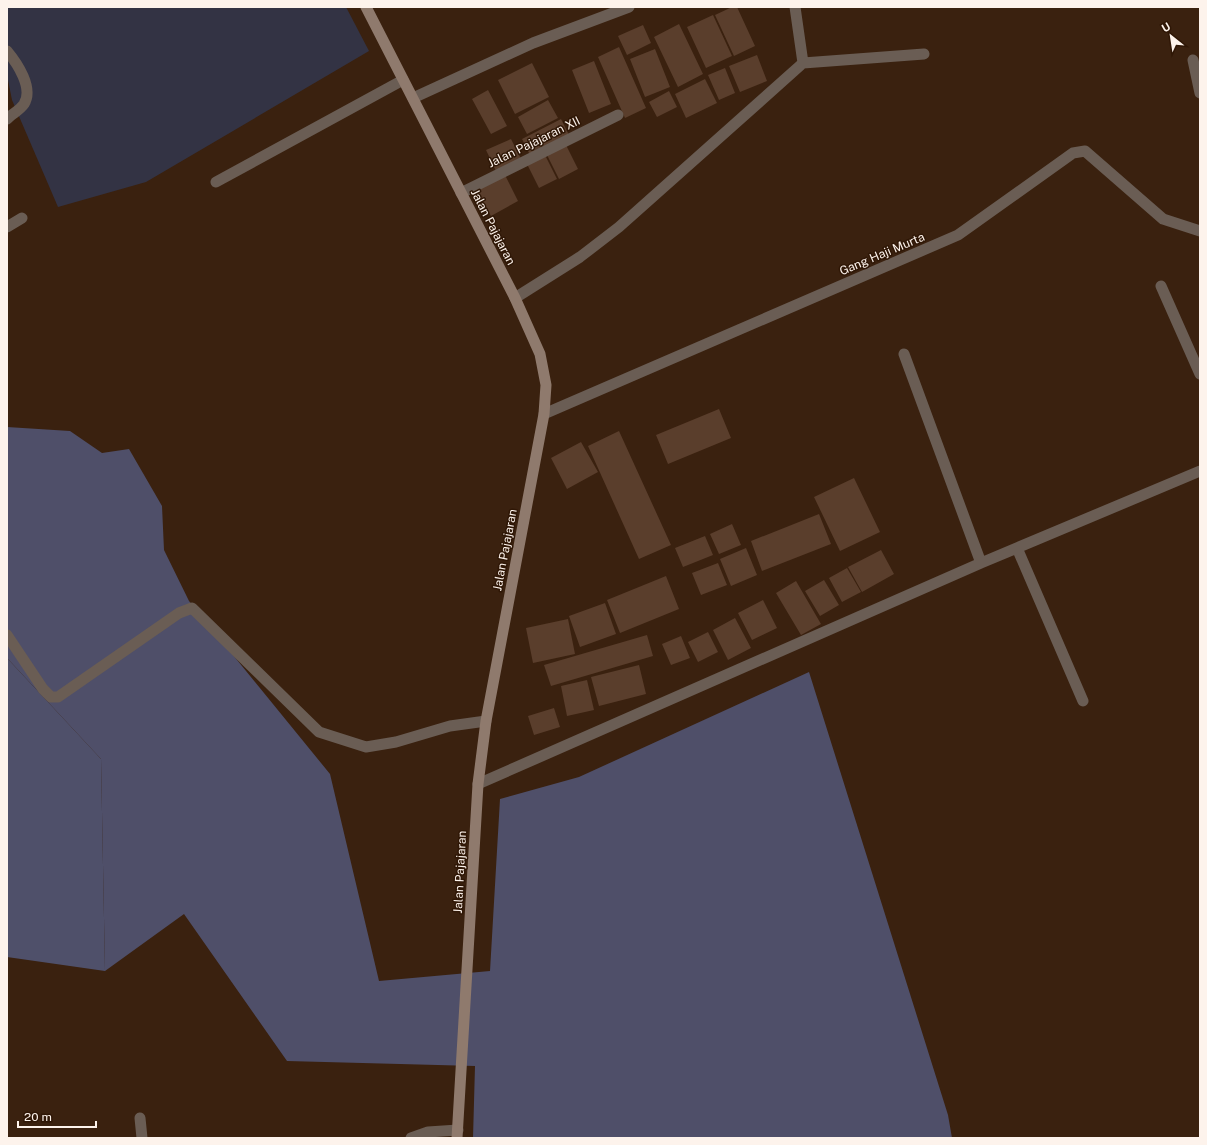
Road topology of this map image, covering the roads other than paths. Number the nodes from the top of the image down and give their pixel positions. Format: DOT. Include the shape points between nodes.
graph roads {
  1 [pos="366,7"];
  2 [pos="629,7"];
  3 [pos="795,7"];
  4 [pos="7,51"];
  5 [pos="924,54"];
  6 [pos="1193,60"];
  7 [pos="803,63"];
  8 [pos="403,80"];
  9 [pos="1200,92"];
  10 [pos="413,98"];
  11 [pos="618,115"];
  12 [pos="7,119"];
  13 [pos="216,182"];
  14 [pos="461,193"];
  15 [pos="22,218"];
  16 [pos="7,227"];
  17 [pos="1200,231"];
  18 [pos="1161,286"];
  19 [pos="515,298"];
  20 [pos="904,354"];
  21 [pos="1200,374"];
  22 [pos="544,414"];
  23 [pos="1200,471"];
  24 [pos="1017,548"];
  25 [pos="981,563"];
  26 [pos="7,635"];
  27 [pos="1083,701"];
  28 [pos="486,721"];
  29 [pos="478,784"];
  30 [pos="140,1118"];
  31 [pos="458,1134"];
  32 [pos="142,1138"];
  33 [pos="411,1138"];
  1 -- 8 [label="main road, Jalan Pajajaran"];
  2 -- 10 [label="street" via="533,43"];
  3 -- 7 [label="street"];
  4 -- 12 [label="street" via="16,62 25,82 27,95 24,104"];
  5 -- 7 [label="street"];
  6 -- 9 [label="street"];
  7 -- 19 [label="street" via="619,227 580,257"];
  8 -- 10 [label="main road, Jalan Pajajaran"];
  8 -- 13 [label="street"];
  10 -- 14 [label="main road, Jalan Pajajaran"];
  11 -- 14 [label="street, Jalan Pajajaran XII"];
  14 -- 19 [label="main road, Jalan Pajajaran"];
  15 -- 16 [label="street"];
  17 -- 22 [label="street, Gang Haji Murta" via="1164,219 1084,152 1073,153 958,235"];
  18 -- 21 [label="street"];
  19 -- 22 [label="main road, Jalan Pajajaran" via="540,354 546,385"];
  20 -- 25 [label="street"];
  22 -- 28 [label="main road, Jalan Pajajaran"];
  23 -- 24 [label="street"];
  24 -- 25 [label="street"];
  24 -- 27 [label="street"];
  25 -- 29 [label="street"];
  26 -- 28 [label="street" via="43,689 51,697 58,697 179,613 192,608 319,732 366,747 396,742 450,726"];
  28 -- 29 [label="main road, Jalan Pajajaran"];
  29 -- 31 [label="main road, Jalan Pajajaran"];
  30 -- 32 [label="street"];
  31 -- 33 [label="street" via="428,1132"];
}
